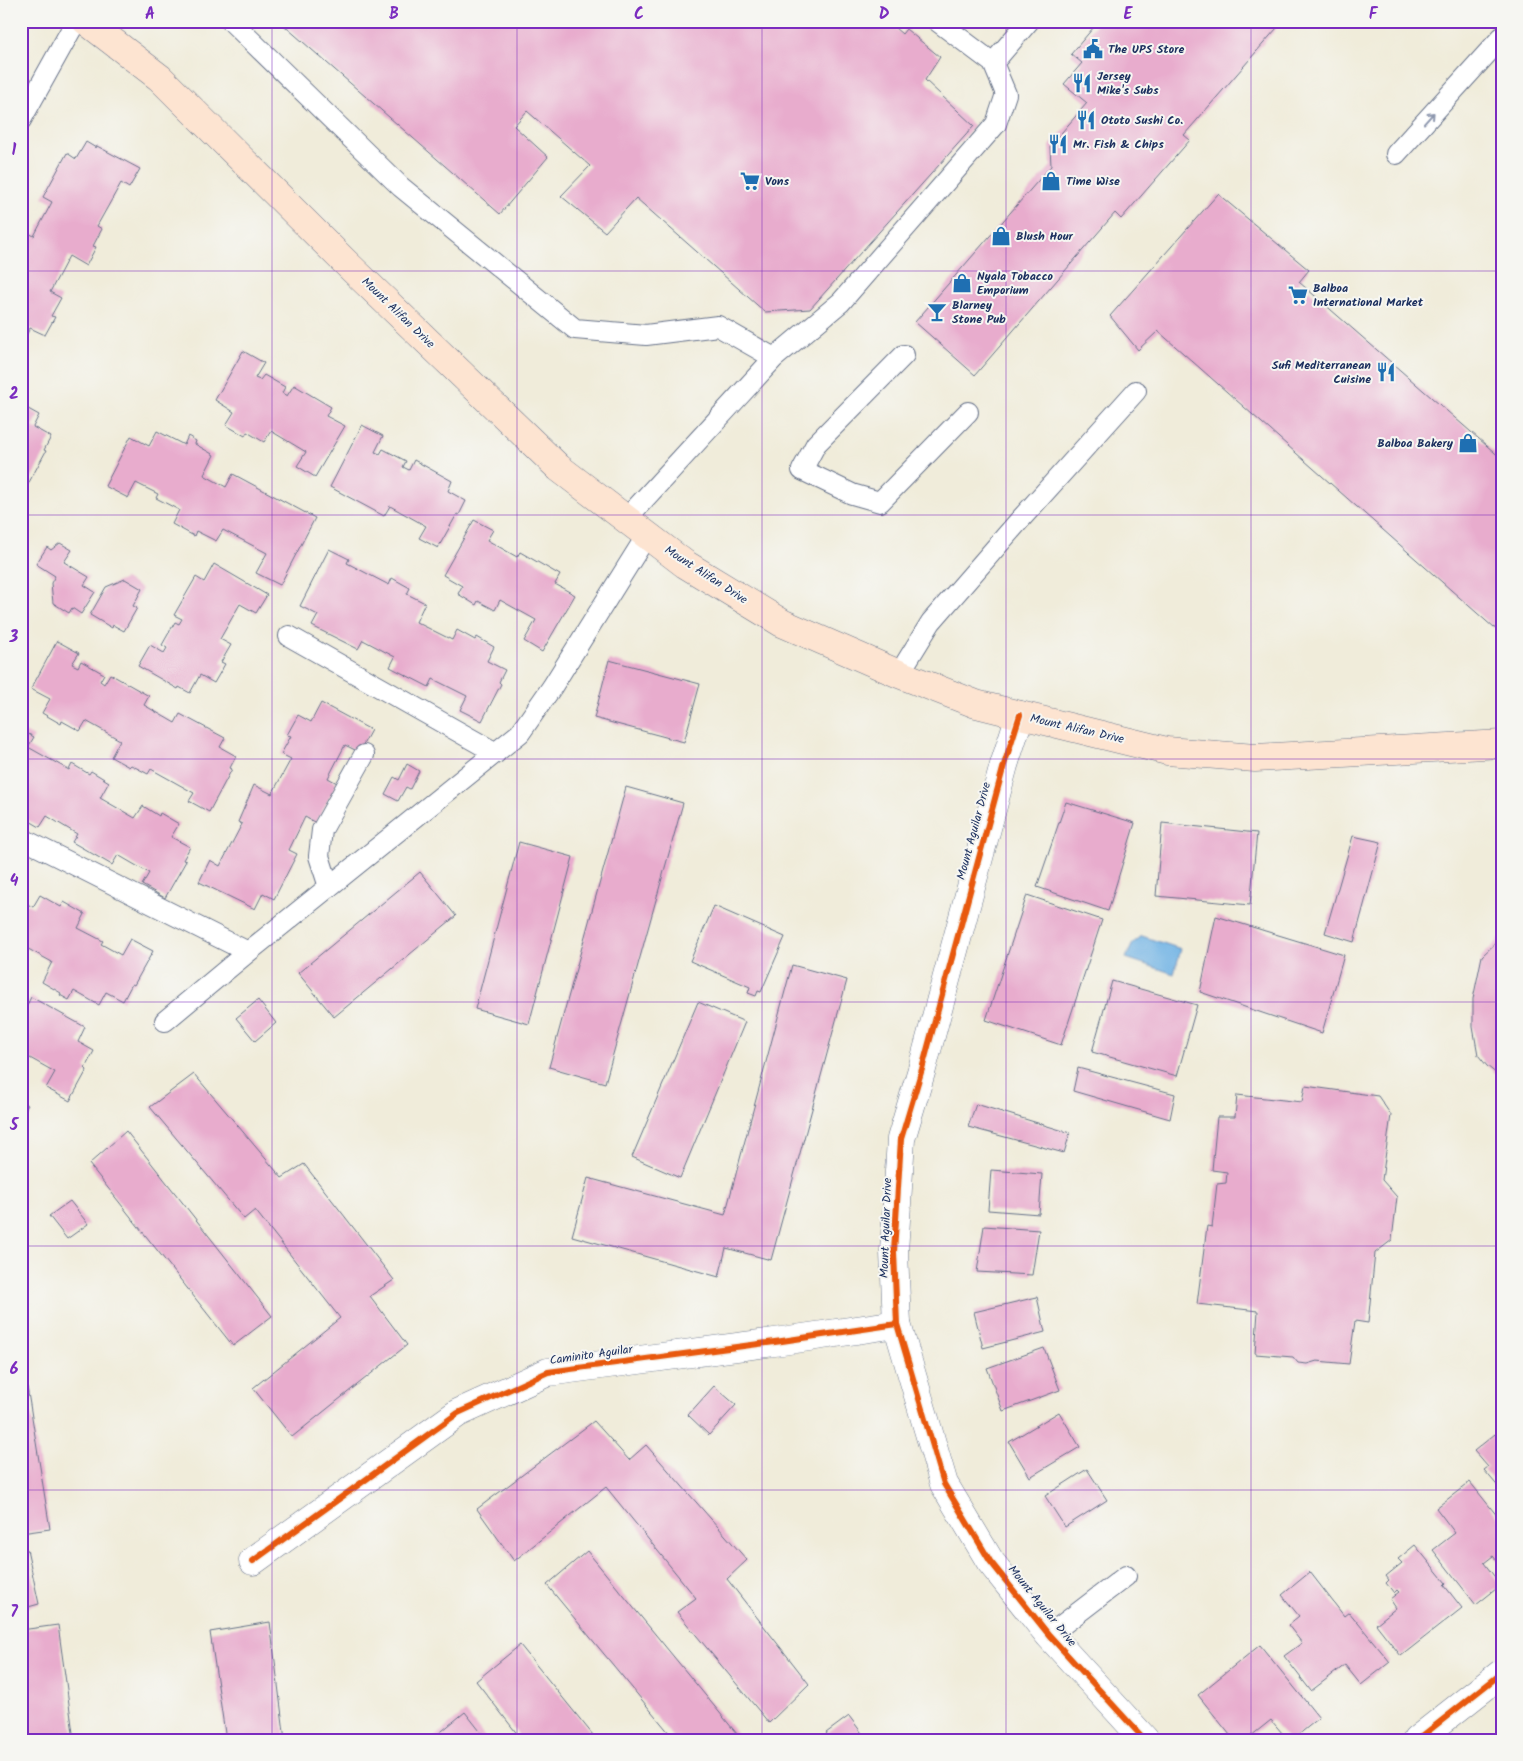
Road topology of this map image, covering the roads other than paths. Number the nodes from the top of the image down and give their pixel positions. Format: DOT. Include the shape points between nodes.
graph roads {
  1 [pos="76,21"];
  2 [pos="86,21"];
  3 [pos="232,21"];
  4 [pos="937,21"];
  5 [pos="1029,21"];
  6 [pos="1502,37"];
  7 [pos="993,63"];
  8 [pos="21,120"];
  9 [pos="1396,154"];
  10 [pos="904,356"];
  11 [pos="774,358"];
  12 [pos="1136,391"];
  13 [pos="968,412"];
  14 [pos="637,527"];
  15 [pos="289,636"];
  16 [pos="898,674"];
  17 [pos="1020,715"];
  18 [pos="1502,744"];
  19 [pos="496,753"];
  20 [pos="364,754"];
  21 [pos="21,838"];
  22 [pos="329,887"];
  23 [pos="248,952"];
  24 [pos="165,1021"];
  25 [pos="897,1324"];
  26 [pos="252,1561"];
  27 [pos="1126,1576"];
  28 [pos="1049,1635"];
  29 [pos="1502,1672"];
  30 [pos="1145,1740"];
  31 [pos="1417,1740"];
  1 -- 8 [label="lane"];
  2 -- 14 [label="main road, Mount Alifan Drive" via="160,78 344,262 559,468"];
  3 -- 11 [label="lane" via="401,187 575,330 646,335 718,326"];
  4 -- 7 [label="lane"];
  5 -- 7 [label="lane"];
  9 -- 6 [label="lane, one-way"];
  7 -- 11 [label="lane" via="1006,94 996,124 841,302"];
  10 -- 13 [label="lane" via="816,444 802,470 852,494 880,502"];
  11 -- 14 [label="lane"];
  12 -- 16 [label="lane" via="931,622"];
  14 -- 16 [label="main road, Mount Alifan Drive" via="685,564 782,624"];
  14 -- 19 [label="lane" via="552,687 520,733"];
  15 -- 19 [label="lane"];
  16 -- 17 [label="main road, Mount Alifan Drive" via="976,704"];
  17 -- 18 [label="main road, Mount Alifan Drive" via="1167,751 1255,758"];
  17 -- 25 [label="street, Mount Aguilar Drive" via="901,1139 894,1252"];
  19 -- 22 [label="lane"];
  20 -- 22 [label="lane" via="322,830 319,856"];
  21 -- 23 [label="lane"];
  22 -- 23 [label="lane"];
  23 -- 24 [label="lane"];
  25 -- 26 [label="street, Caminito Aguilar" via="548,1372 458,1413"];
  25 -- 28 [label="street, Mount Aguilar Drive" via="944,1484 990,1561"];
  27 -- 28 [label="lane"];
  28 -- 30 [label="street, Mount Aguilar Drive"];
  29 -- 31 [label="street"];
}
